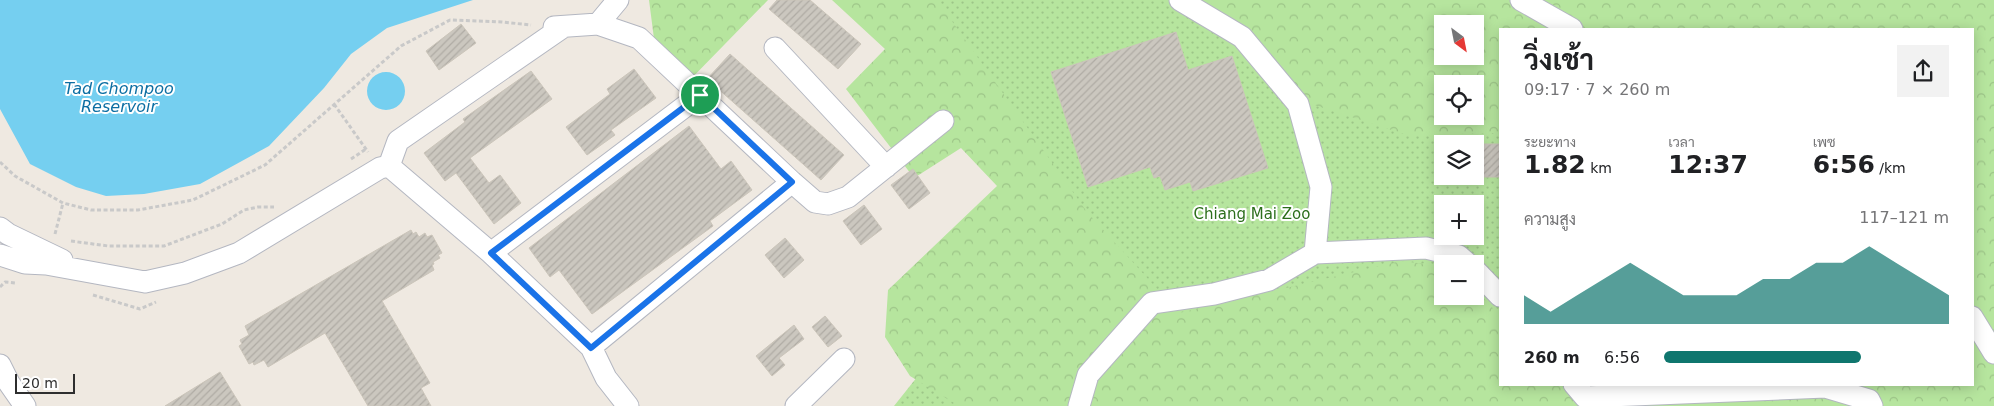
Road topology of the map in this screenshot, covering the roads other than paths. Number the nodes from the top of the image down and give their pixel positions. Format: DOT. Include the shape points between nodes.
graph roads {
  1 [pos="618,0"];
  2 [pos="1180,0"];
  3 [pos="1521,0"];
  4 [pos="598,24"];
  5 [pos="1570,28"];
  6 [pos="775,48"];
  7 [pos="700,95"];
  8 [pos="943,121"];
  9 [pos="385,167"];
  10 [pos="886,167"];
  11 [pos="792,182"];
  12 [pos="0,228"];
  13 [pos="491,253"];
  14 [pos="1315,253"];
  15 [pos="0,255"];
  16 [pos="1455,255"];
  17 [pos="25,263"];
  18 [pos="0,272"];
  19 [pos="89,272"];
  20 [pos="1484,279"];
  21 [pos="1499,295"];
  22 [pos="1974,320"];
  23 [pos="591,348"];
  24 [pos="1994,352"];
  25 [pos="844,359"];
  26 [pos="0,365"];
  27 [pos="1576,386"];
  28 [pos="25,406"];
  29 [pos="628,406"];
  30 [pos="796,406"];
  31 [pos="1079,406"];
  32 [pos="1872,406"];
  1 -- 4 [label="street"];
  2 -- 14 [label="street" via="1242,37 1298,104 1321,187"];
  3 -- 5 [label="street"];
  4 -- 7 [label="street" via="639,38"];
  4 -- 9 [label="street" via="559,27 398,140"];
  6 -- 10 [label="street"];
  7 -- 11 [label="street"];
  7 -- 13 [label="street"];
  8 -- 10 [label="street"];
  9 -- 13 [label="street"];
  9 -- 19 [label="street" via="253,245 209,265 145,282"];
  10 -- 11 [label="street" via="848,197 828,204 815,202"];
  11 -- 23 [label="street"];
  12 -- 19 [label="street"];
  13 -- 23 [label="street"];
  14 -- 16 [label="street" via="1426,248"];
  14 -- 31 [label="street" via="1269,280 1214,294 1152,303 1088,375"];
  15 -- 17 [label="street"];
  17 -- 18 [label="street"];
  17 -- 19 [label="street"];
  20 -- 21 [label="street"];
  22 -- 24 [label="street"];
  23 -- 29 [label="street" via="606,378"];
  25 -- 30 [label="street"];
  26 -- 28 [label="street"];
  27 -- 32 [label="street" via="1585,397 1825,387 1869,400"];
}
